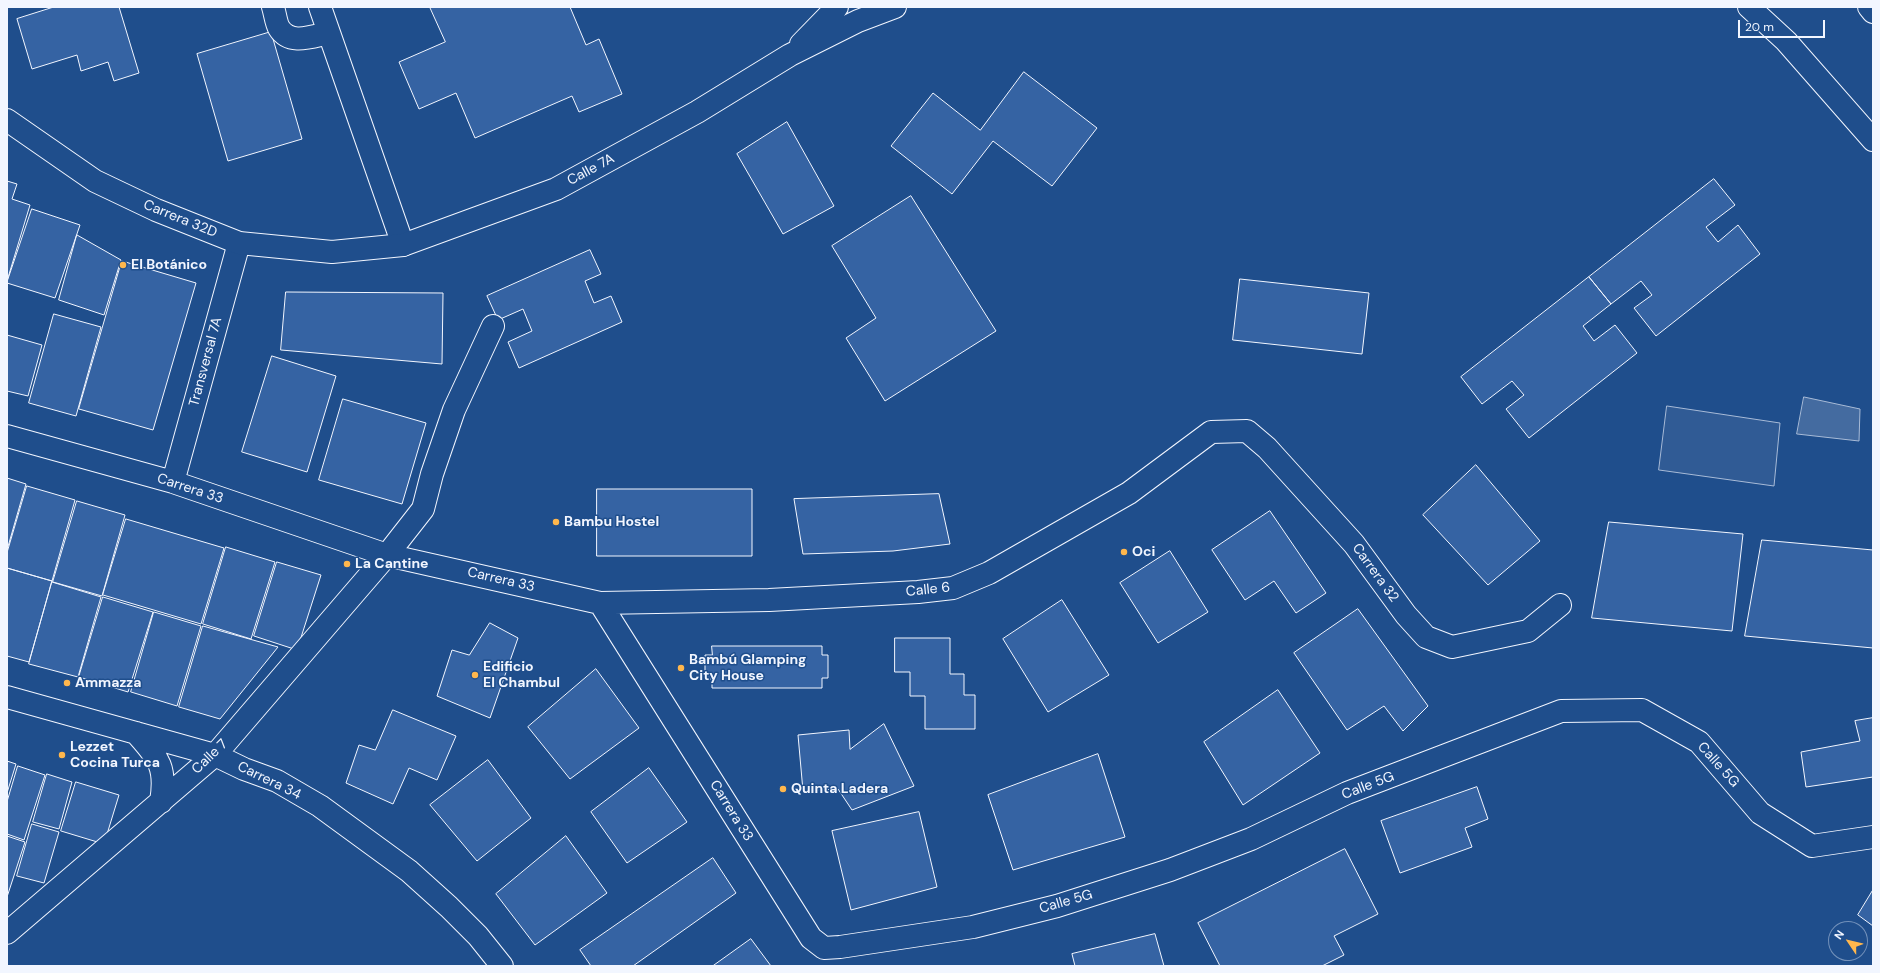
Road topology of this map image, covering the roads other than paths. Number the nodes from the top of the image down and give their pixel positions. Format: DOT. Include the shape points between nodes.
graph roads {
  1 [pos="273,7"];
  2 [pos="320,7"];
  3 [pos="837,7"];
  4 [pos="895,7"];
  5 [pos="1749,7"];
  6 [pos="1869,7"];
  7 [pos="1873,12"];
  8 [pos="329,33"];
  9 [pos="790,55"];
  10 [pos="7,120"];
  11 [pos="1873,140"];
  12 [pos="239,243"];
  13 [pos="403,245"];
  14 [pos="376,247"];
  15 [pos="493,326"];
  16 [pos="1211,432"];
  17 [pos="7,436"];
  18 [pos="173,482"];
  19 [pos="387,555"];
  20 [pos="600,603"];
  21 [pos="1560,605"];
  22 [pos="7,697"];
  23 [pos="136,732"];
  24 [pos="216,754"];
  25 [pos="161,802"];
  26 [pos="1873,837"];
  27 [pos="7,933"];
  28 [pos="824,948"];
  29 [pos="502,966"];
  1 -- 8 [label="street" via="279,28 288,37 298,39"];
  2 -- 8 [label="street"];
  3 -- 9 [label="street, Calle 7A"];
  4 -- 9 [label="street, Calle 7A" via="858,21"];
  5 -- 11 [label="street" via="1786,41"];
  6 -- 7 [label="street"];
  8 -- 13 [label="street"];
  9 -- 13 [label="street, Calle 7A" via="697,112 556,189"];
  10 -- 12 [label="street, Carrera 32D" via="95,181 156,210"];
  12 -- 14 [label="street, Carrera 32D" via="332,252"];
  12 -- 18 [label="street, Transversal 7A"];
  13 -- 14 [label="street, Calle 7A"];
  15 -- 19 [label="street, Calle 7" via="454,410 423,509"];
  16 -- 20 [label="street, Calle 6" via="1129,493 989,573 953,588 769,600"];
  16 -- 21 [label="street, Carrera 32" via="1247,431 1267,448 1354,544 1406,615 1426,637 1452,647 1528,630"];
  17 -- 18 [label="street, Carrera 33"];
  18 -- 19 [label="street, Carrera 33"];
  19 -- 20 [label="street, Carrera 33"];
  19 -- 24 [label="street, Calle 7"];
  20 -- 28 [label="street, Carrera 33" via="811,938"];
  22 -- 23 [label="street, Carrera 34"];
  23 -- 24 [label="street, Carrera 34"];
  23 -- 25 [label="street" via="158,761 164,782"];
  24 -- 25 [label="street, Calle 7"];
  24 -- 29 [label="street, Carrera 34" via="277,782 320,806 409,871 478,936"];
  25 -- 27 [label="street, Calle 7"];
  26 -- 28 [label="street, Calle 5G" via="1812,846 1760,813 1699,742 1642,710 1561,711 1346,793 1251,839 1155,875 1057,906 973,927"];
}
